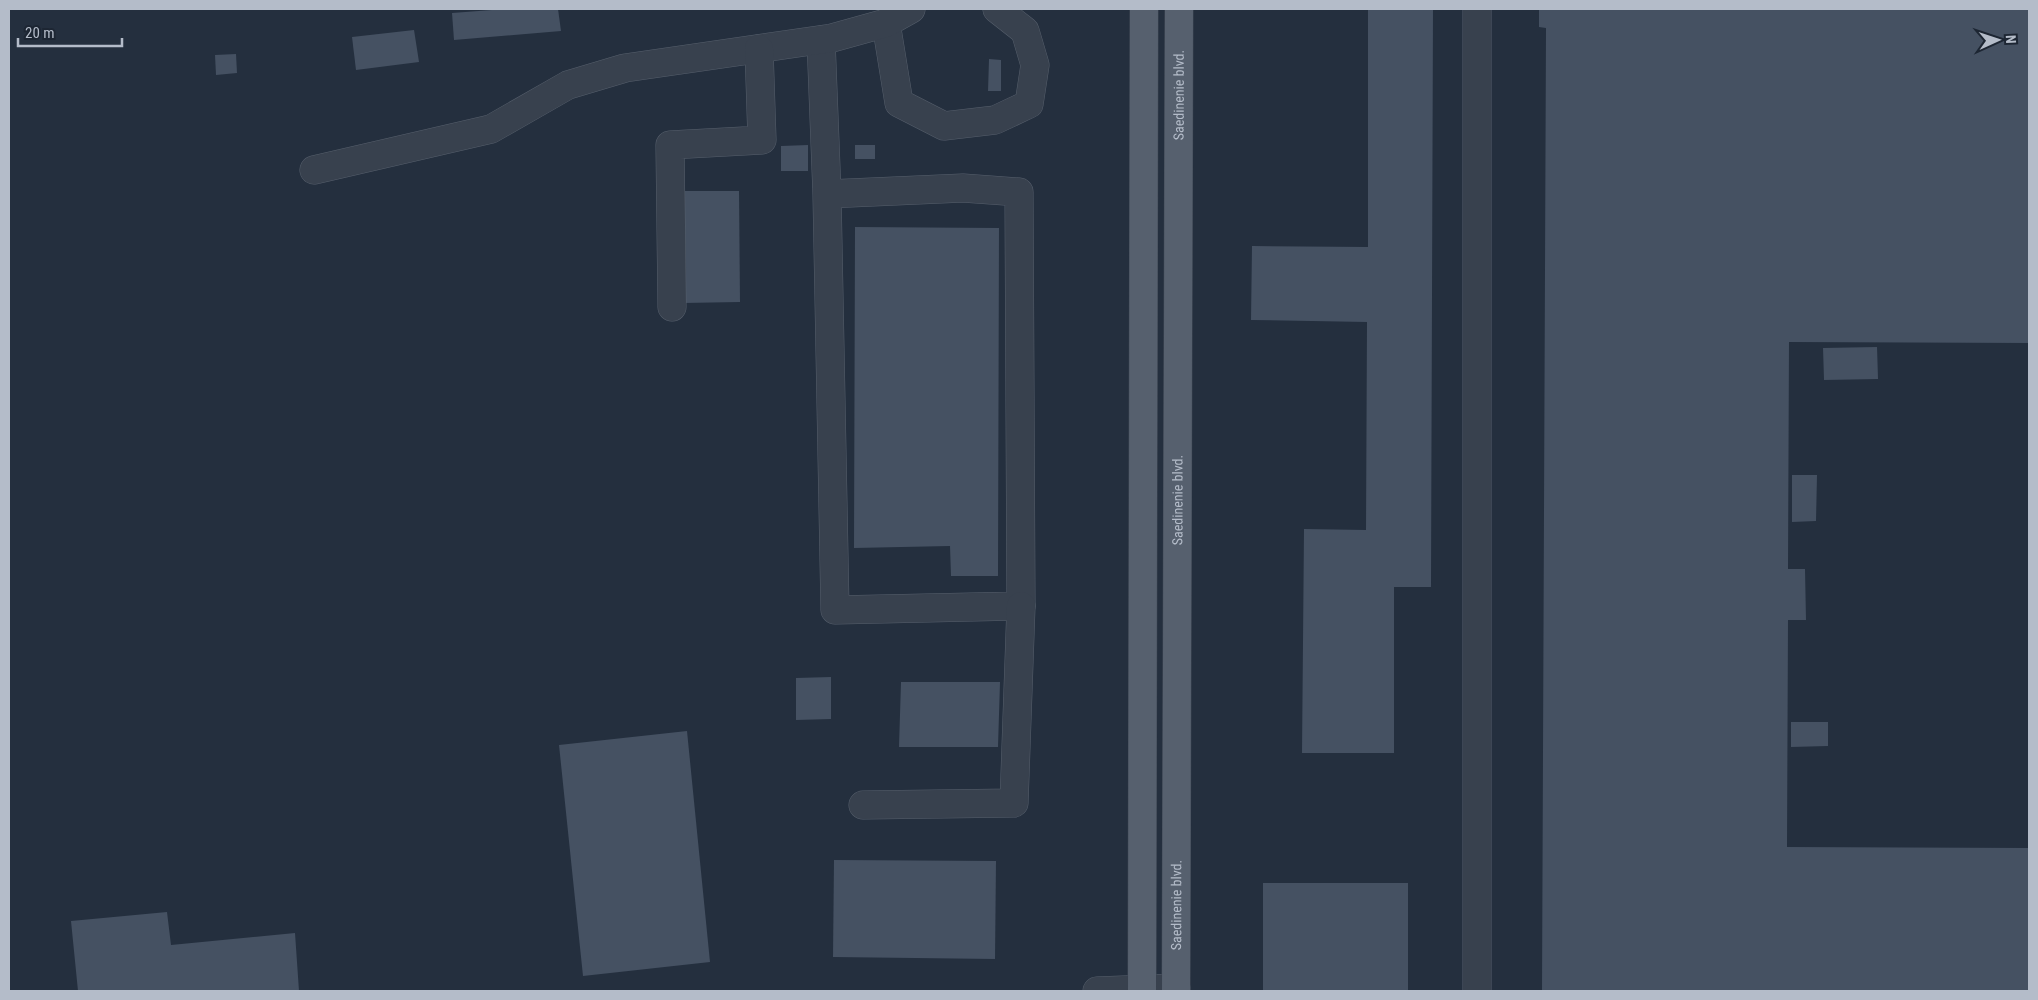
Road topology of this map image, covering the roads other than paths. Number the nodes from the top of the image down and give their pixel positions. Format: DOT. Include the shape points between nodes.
graph roads {
  1 [pos="911,9"];
  2 [pos="997,9"];
  3 [pos="1144,9"];
  4 [pos="1179,9"];
  5 [pos="1477,9"];
  6 [pos="886,23"];
  7 [pos="821,40"];
  8 [pos="758,49"];
  9 [pos="314,170"];
  10 [pos="827,194"];
  11 [pos="672,307"];
  12 [pos="1021,606"];
  13 [pos="863,805"];
  14 [pos="1142,990"];
  15 [pos="1176,990"];
  16 [pos="1097,991"];
  17 [pos="1476,991"];
  1 -- 6 [label="lane"];
  2 -- 6 [label="lane" via="1025,31 1035,65 1029,104 995,120 944,126 899,103"];
  3 -- 14 [label="main road"];
  4 -- 15 [label="main road, Saedinenie blvd."];
  5 -- 17 [label="lane"];
  6 -- 7 [label="lane"];
  7 -- 8 [label="lane"];
  7 -- 10 [label="lane"];
  8 -- 9 [label="lane" via="624,68 568,85 491,129"];
  8 -- 11 [label="lane" via="762,140 670,145"];
  10 -- 12 [label="lane" via="835,610"];
  10 -- 12 [label="lane" via="964,188 1019,192"];
  12 -- 13 [label="lane" via="1014,803"];
  14 -- 15 [label="lane"];
  14 -- 16 [label="lane"];
}
